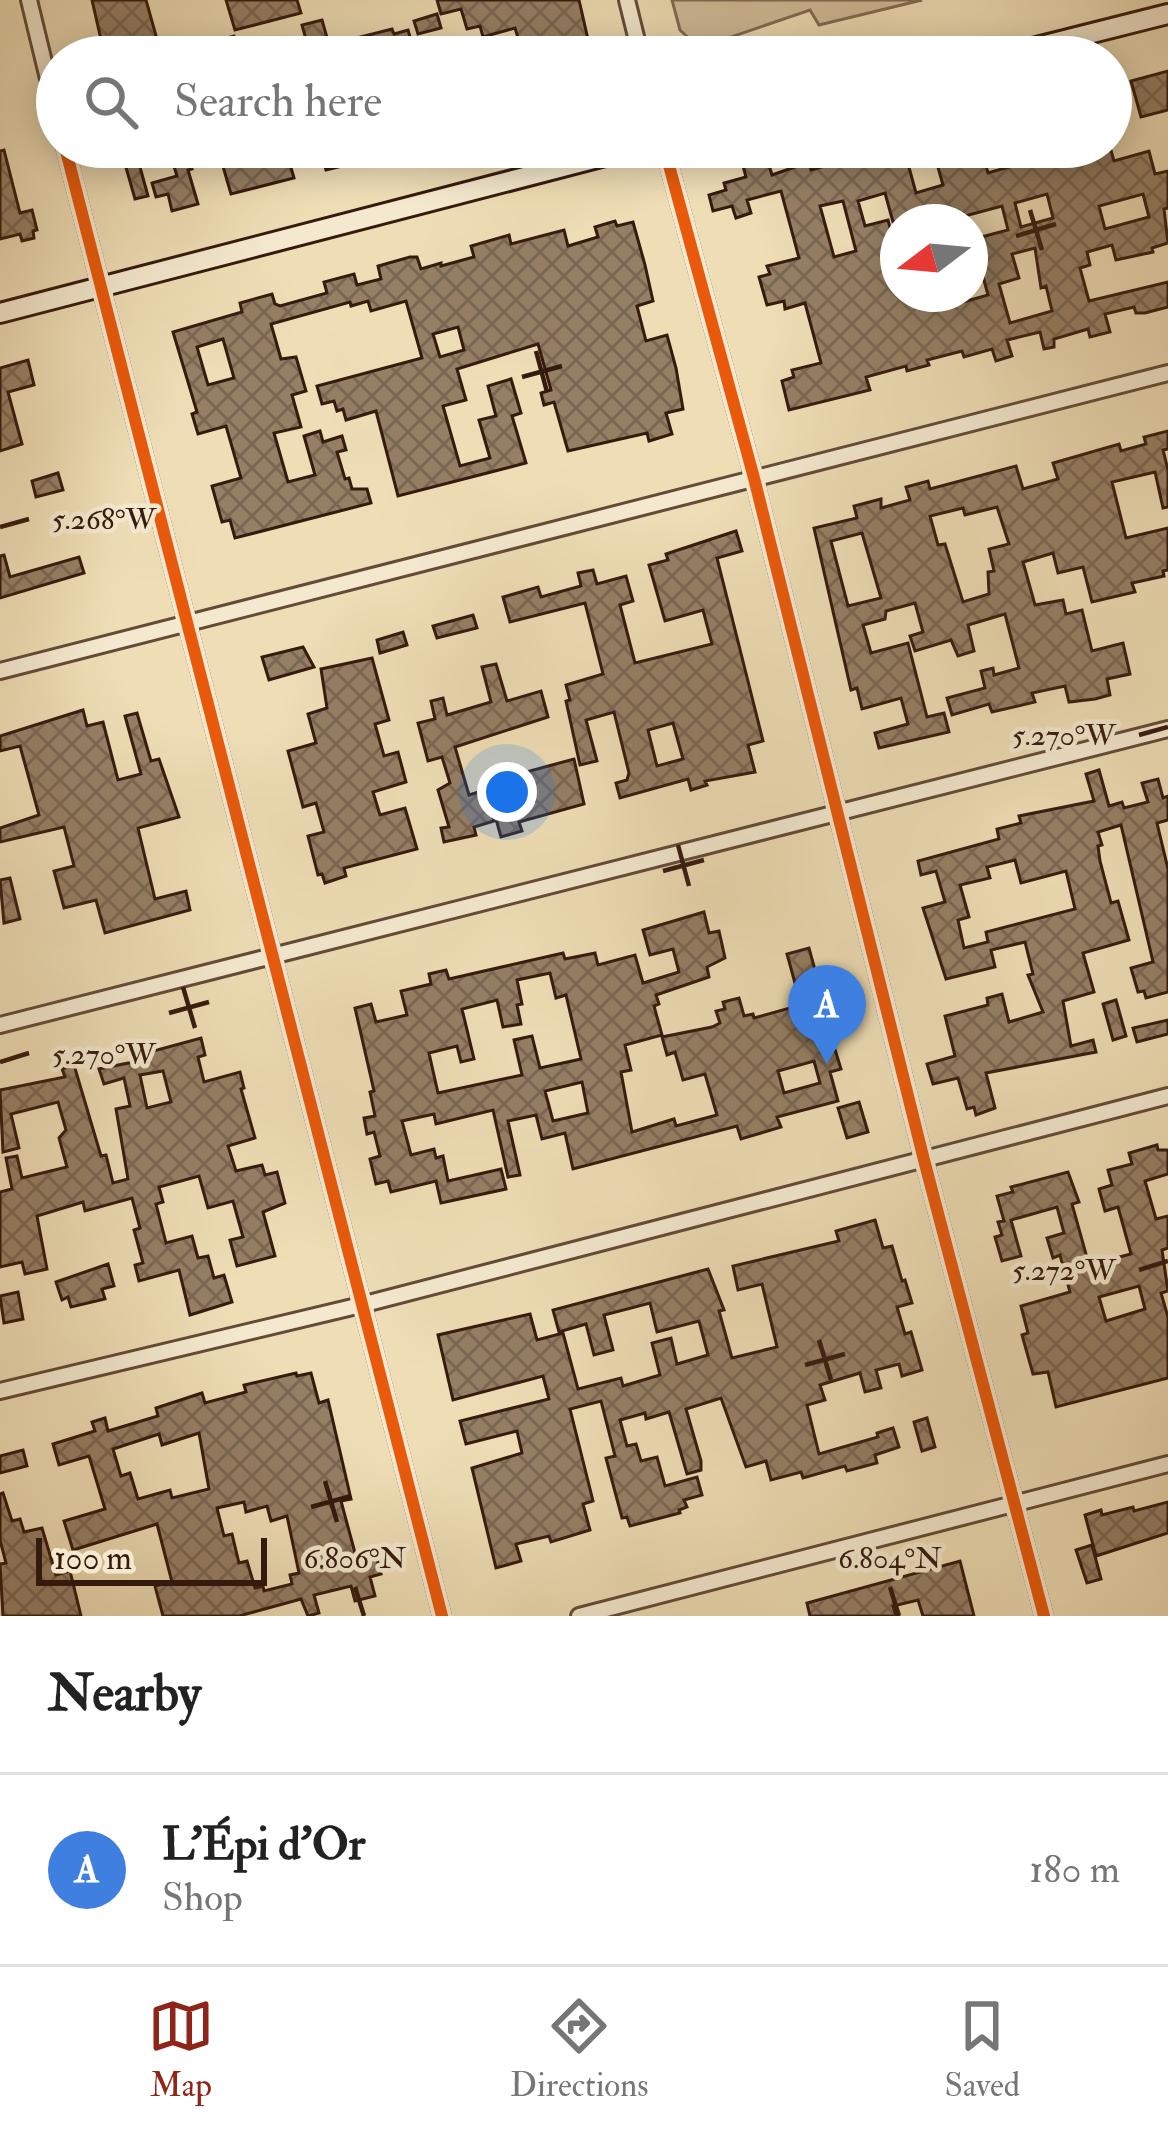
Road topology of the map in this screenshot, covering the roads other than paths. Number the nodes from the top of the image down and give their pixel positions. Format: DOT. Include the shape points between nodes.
graph roads {
  1 [pos="29,0"];
  2 [pos="627,0"];
  3 [pos="1168,14"];
  4 [pos="38,36"];
  5 [pos="636,36"];
  6 [pos="1081,36"];
  7 [pos="69,168"];
  8 [pos="559,168"];
  9 [pos="670,168"];
  10 [pos="98,288"];
  11 [pos="0,313"];
  12 [pos="1168,373"];
  13 [pos="754,478"];
  14 [pos="186,626"];
  15 [pos="0,671"];
  16 [pos="1168,729"];
  17 [pos="837,811"];
  18 [pos="270,953"];
  19 [pos="0,1025"];
  20 [pos="1168,1096"];
  21 [pos="924,1160"];
  22 [pos="361,1305"];
  23 [pos="0,1391"];
  24 [pos="1168,1464"];
  25 [pos="1014,1505"];
  26 [pos="442,1616"];
  27 [pos="579,1616"];
  28 [pos="1043,1616"];
  1 -- 4 [label="street"];
  2 -- 5 [label="street"];
  3 -- 6 [label="street"];
  7 -- 10 [label="street"];
  8 -- 10 [label="street"];
  9 -- 13 [label="street"];
  10 -- 11 [label="street"];
  10 -- 14 [label="street"];
  12 -- 13 [label="street"];
  13 -- 14 [label="street"];
  13 -- 17 [label="street"];
  14 -- 15 [label="street"];
  14 -- 18 [label="street"];
  16 -- 17 [label="street"];
  17 -- 18 [label="street"];
  17 -- 21 [label="street"];
  18 -- 19 [label="street"];
  18 -- 22 [label="street"];
  20 -- 21 [label="street"];
  21 -- 22 [label="street"];
  21 -- 25 [label="street"];
  22 -- 23 [label="street"];
  22 -- 26 [label="street"];
  24 -- 25 [label="street"];
  25 -- 27 [label="street"];
  25 -- 28 [label="street"];
}
